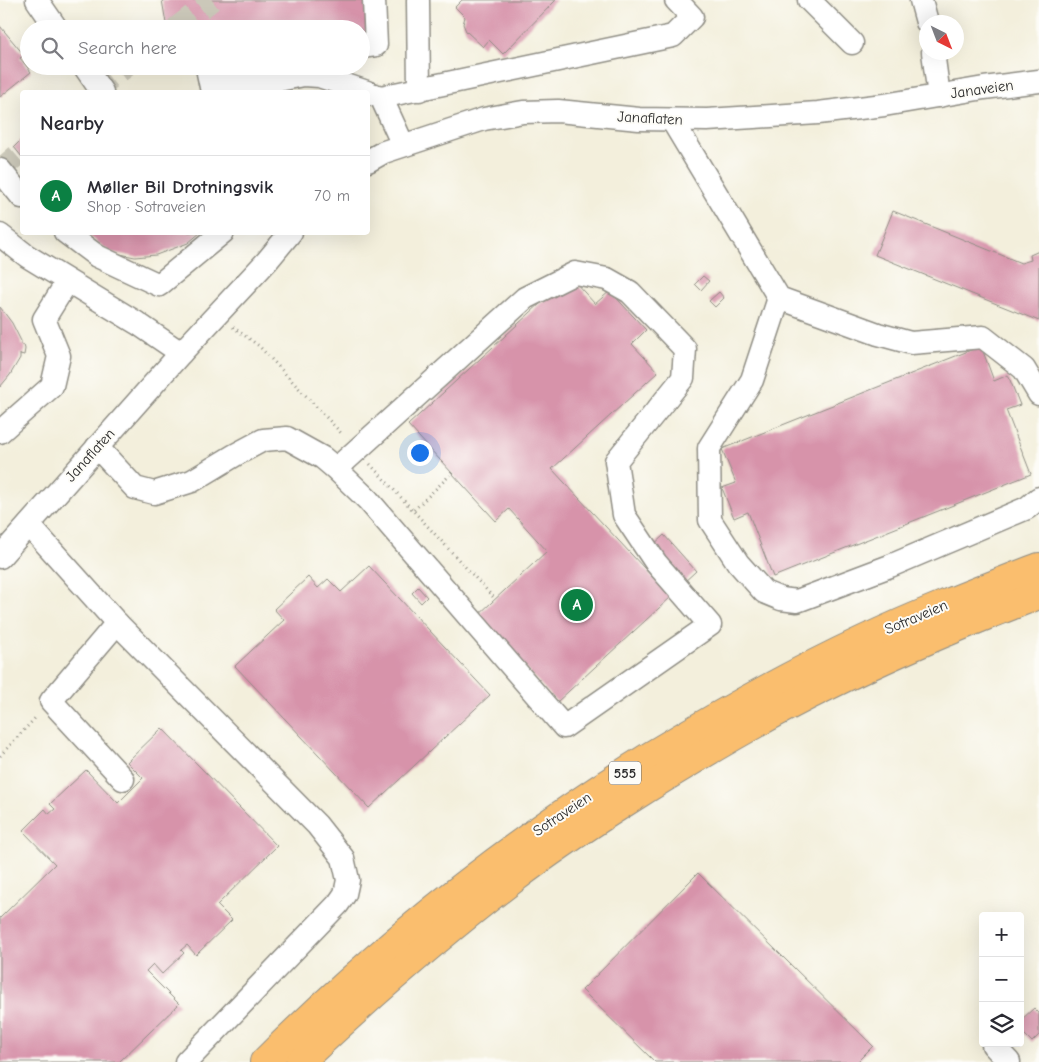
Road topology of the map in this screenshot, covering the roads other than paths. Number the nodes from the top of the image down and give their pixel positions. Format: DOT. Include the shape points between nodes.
graph roads {
  1 [pos="37,0"];
  2 [pos="374,0"];
  3 [pos="418,0"];
  4 [pos="676,0"];
  5 [pos="808,0"];
  6 [pos="921,0"];
  7 [pos="924,15"];
  8 [pos="51,20"];
  9 [pos="852,43"];
  10 [pos="370,45"];
  11 [pos="934,60"];
  12 [pos="90,75"];
  13 [pos="208,75"];
  14 [pos="304,75"];
  15 [pos="304,75"];
  16 [pos="1039,81"];
  17 [pos="282,86"];
  18 [pos="101,90"];
  19 [pos="212,90"];
  20 [pos="239,90"];
  21 [pos="360,90"];
  22 [pos="419,90"];
  23 [pos="372,94"];
  24 [pos="939,96"];
  25 [pos="672,120"];
  26 [pos="403,145"];
  27 [pos="370,160"];
  28 [pos="0,170"];
  29 [pos="20,195"];
  30 [pos="0,235"];
  31 [pos="69,235"];
  32 [pos="219,235"];
  33 [pos="289,235"];
  34 [pos="67,282"];
  35 [pos="780,298"];
  36 [pos="181,353"];
  37 [pos="1039,394"];
  38 [pos="0,432"];
  39 [pos="97,447"];
  40 [pos="336,469"];
  41 [pos="1039,498"];
  42 [pos="29,525"];
  43 [pos="0,557"];
  44 [pos="1039,567"];
  45 [pos="1039,595"];
  46 [pos="117,623"];
  47 [pos="124,779"];
  48 [pos="995,1047"];
  49 [pos="186,1062"];
  50 [pos="264,1062"];
  51 [pos="300,1062"];
  52 [pos="1008,1062"];
  1 -- 8 [label="street"];
  2 -- 10 [label="street" via="376,44"];
  3 -- 22 [label="street"];
  4 -- 22 [label="street" via="692,17 673,36"];
  5 -- 9 [label="street"];
  6 -- 7 [label="street"];
  11 -- 24 [label="street, Janaveien"];
  12 -- 18 [label="street"];
  13 -- 19 [label="street"];
  14 -- 17 [label="street"];
  15 -- 21 [label="street" via="319,76"];
  16 -- 24 [label="street, Janaveien"];
  17 -- 20 [label="street"];
  22 -- 23 [label="street"];
  23 -- 26 [label="street"];
  24 -- 25 [label="street, Janaflaten" via="818,113"];
  25 -- 26 [label="street, Janaflaten" via="558,111 523,112 484,119"];
  25 -- 35 [label="street"];
  26 -- 27 [label="street, Janaflaten"];
  28 -- 29 [label="street"];
  30 -- 34 [label="street"];
  31 -- 32 [label="street" via="97,256 159,285"];
  33 -- 36 [label="street, Janaflaten"];
  34 -- 36 [label="street"];
  34 -- 38 [label="street" via="44,319 59,356 52,386"];
  35 -- 37 [label="street" via="910,343 984,337 1024,369"];
  35 -- 41 [label="street" via="752,380 709,448 710,520 738,563 764,592 780,599 797,601 1028,508"];
  36 -- 39 [label="street, Janaflaten"];
  39 -- 40 [label="street" via="135,488 154,493 192,481 264,440 287,438"];
  39 -- 42 [label="street, Janaflaten"];
  40 -- 40 [label="street" via="525,298 575,273 607,279 630,292 685,349 683,378 616,460 624,515 656,563 710,625 564,727 368,500"];
  42 -- 43 [label="street, Janaflaten"];
  42 -- 46 [label="street"];
  44 -- 50 [label="highway, Sotraveien / 555" via="862,641 746,700 634,767 564,812 440,904 376,958"];
  45 -- 51 [label="highway, Sotraveien / 555" via="935,636 822,688 711,749 645,790 516,877 398,972"];
  46 -- 47 [label="street" via="51,702"];
  46 -- 49 [label="street" via="317,825 343,858 348,880 345,894 338,904"];
  48 -- 52 [label="street"];
}
